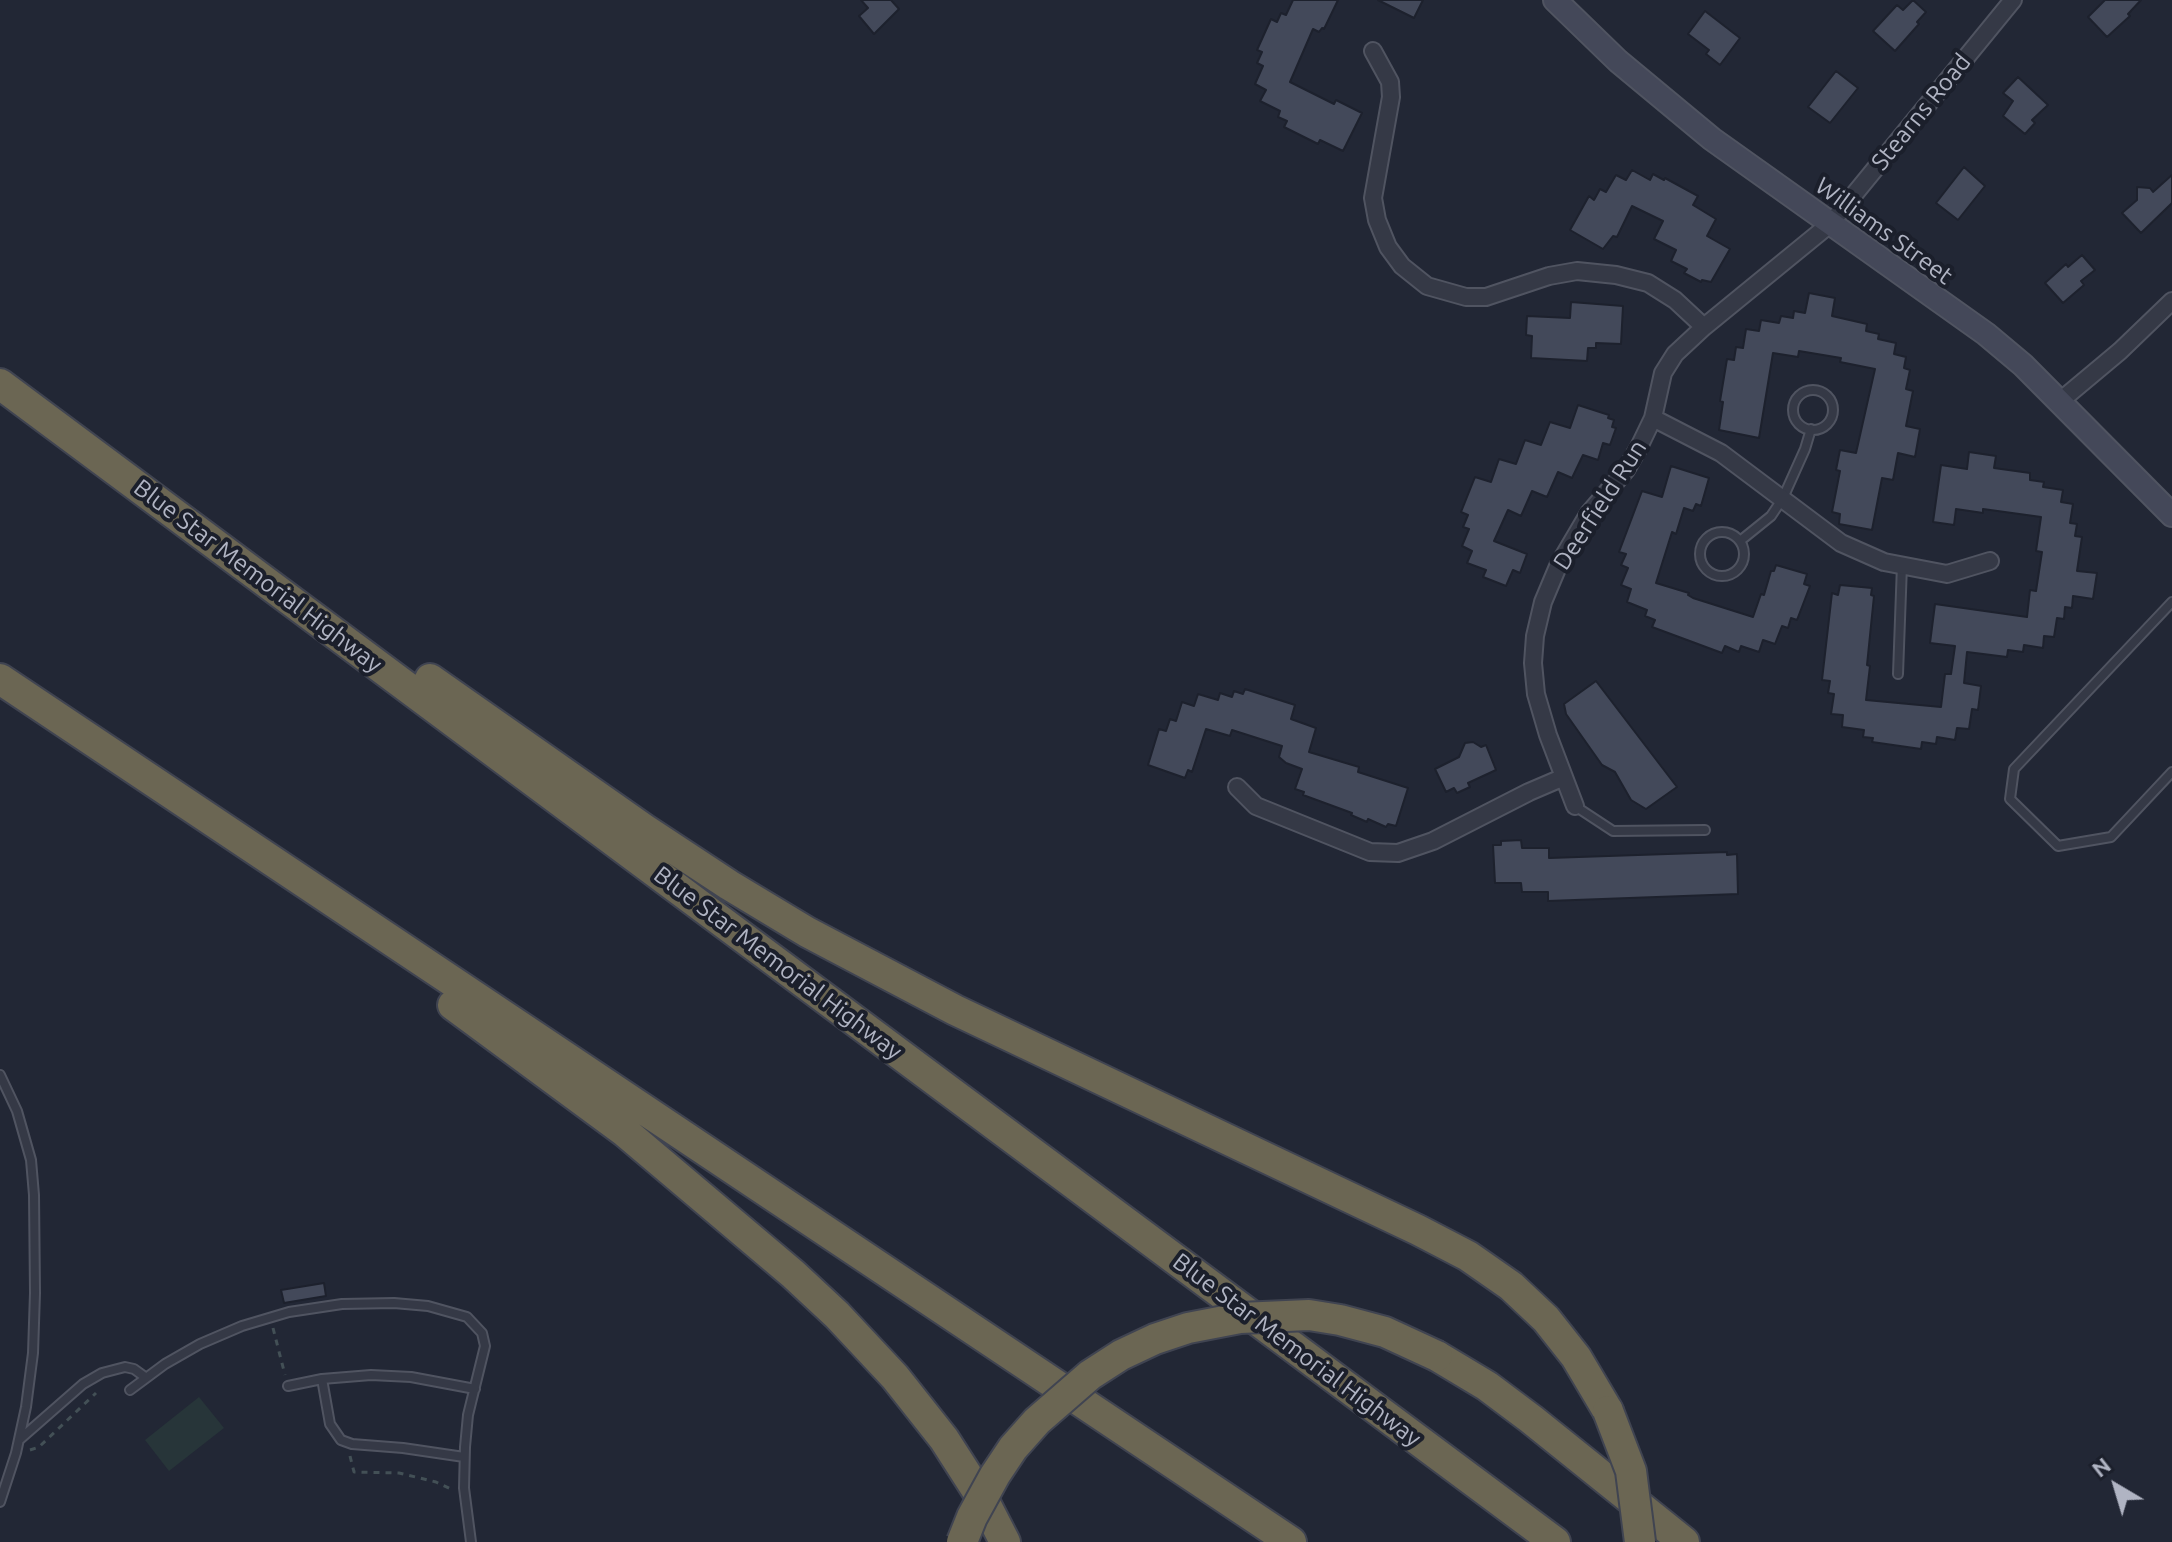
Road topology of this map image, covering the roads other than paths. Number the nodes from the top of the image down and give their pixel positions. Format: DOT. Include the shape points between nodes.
graph roads {
  1 [pos="1555,0"];
  2 [pos="2013,0"];
  3 [pos="1373,51"];
  4 [pos="1830,224"];
  5 [pos="2172,301"];
  6 [pos="1704,327"];
  7 [pos="0,384"];
  8 [pos="2059,402"];
  9 [pos="1653,418"];
  10 [pos="1811,429"];
  11 [pos="141,489"];
  12 [pos="1783,498"];
  13 [pos="2172,515"];
  14 [pos="1740,541"];
  15 [pos="1990,561"];
  16 [pos="1902,565"];
  17 [pos="2172,602"];
  18 [pos="2163,611"];
  19 [pos="2172,619"];
  20 [pos="1898,674"];
  21 [pos="0,679"];
  22 [pos="120,759"];
  23 [pos="2172,772"];
  24 [pos="1564,777"];
  25 [pos="1237,787"];
  26 [pos="1575,806"];
  27 [pos="1705,830"];
  28 [pos="0,1075"];
  29 [pos="145,1377"];
  30 [pos="322,1379"];
  31 [pos="288,1386"];
  32 [pos="475,1389"];
  33 [pos="130,1390"];
  34 [pos="19,1440"];
  35 [pos="464,1457"];
  36 [pos="0,1502"];
  37 [pos="471,1542"];
  38 [pos="962,1542"];
  39 [pos="1005,1542"];
  40 [pos="1291,1542"];
  41 [pos="1555,1542"];
  42 [pos="1640,1542"];
  43 [pos="1684,1542"];
  1 -- 4 [label="street, Williams Street" via="1700,129"];
  2 -- 4 [label="street, Stearns Road"];
  3 -- 6 [label="street" via="1390,82 1391,97 1373,198 1388,247 1402,266 1427,286 1466,297 1486,297 1577,271 1616,275 1648,283"];
  4 -- 6 [label="street, Deerfield Run"];
  4 -- 8 [label="street, Williams Street" via="1986,334"];
  5 -- 8 [label="street"];
  6 -- 9 [label="street, Deerfield Run" via="1663,373"];
  7 -- 11 [label="highway, Blue Star Memorial Highway"];
  8 -- 13 [label="street, Williams Street"];
  9 -- 12 [label="street" via="1721,453"];
  9 -- 24 [label="street, Deerfield Run" via="1626,470 1577,532 1548,589 1537,625 1536,694"];
  10 -- 10 [label="lane" via="1795,419 1793,406 1804,391 1817,390 1829,397 1832,416 1824,427"];
  10 -- 12 [label="lane"];
  11 -- 41 [label="highway, Blue Star Memorial Highway"];
  11 -- 42 [label="highway, bridge" via="423,674 644,829 807,932 955,1010 1418,1230 1511,1286 1576,1357 1608,1411 1631,1471"];
  12 -- 14 [label="lane" via="1771,516"];
  12 -- 16 [label="street" via="1841,543"];
  14 -- 14 [label="lane" via="1744,560 1736,571 1716,575 1704,566 1703,546 1712,535 1726,533"];
  15 -- 16 [label="street" via="1947,574"];
  16 -- 20 [label="lane"];
  17 -- 18 [label="lane"];
  18 -- 19 [label="lane"];
  18 -- 23 [label="lane" via="2014,769 2010,799 2058,846 2111,837"];
  21 -- 22 [label="highway"];
  22 -- 39 [label="highway" via="602,1114 804,1284 857,1335 927,1417 973,1483"];
  22 -- 40 [label="highway"];
  24 -- 25 [label="street" via="1398,853 1370,852 1256,806"];
  24 -- 26 [label="street, Deerfield Run"];
  26 -- 27 [label="lane" via="1613,831"];
  28 -- 34 [label="lane" via="26,1139 34,1195 33,1353"];
  29 -- 32 [label="lane" via="200,1344 270,1317 322,1306 394,1303 444,1310 467,1317 477,1327 485,1346"];
  29 -- 33 [label="lane"];
  29 -- 34 [label="lane" via="129,1367 102,1373"];
  30 -- 31 [label="lane"];
  30 -- 32 [label="lane" via="397,1376"];
  30 -- 35 [label="lane" via="330,1424 341,1440"];
  32 -- 35 [label="lane"];
  34 -- 36 [label="lane"];
  35 -- 37 [label="lane"];
  38 -- 43 [label="highway, bridge" via="986,1489 1025,1434 1075,1385 1113,1360 1197,1326 1309,1315 1385,1332 1437,1356 1524,1413"];
}
